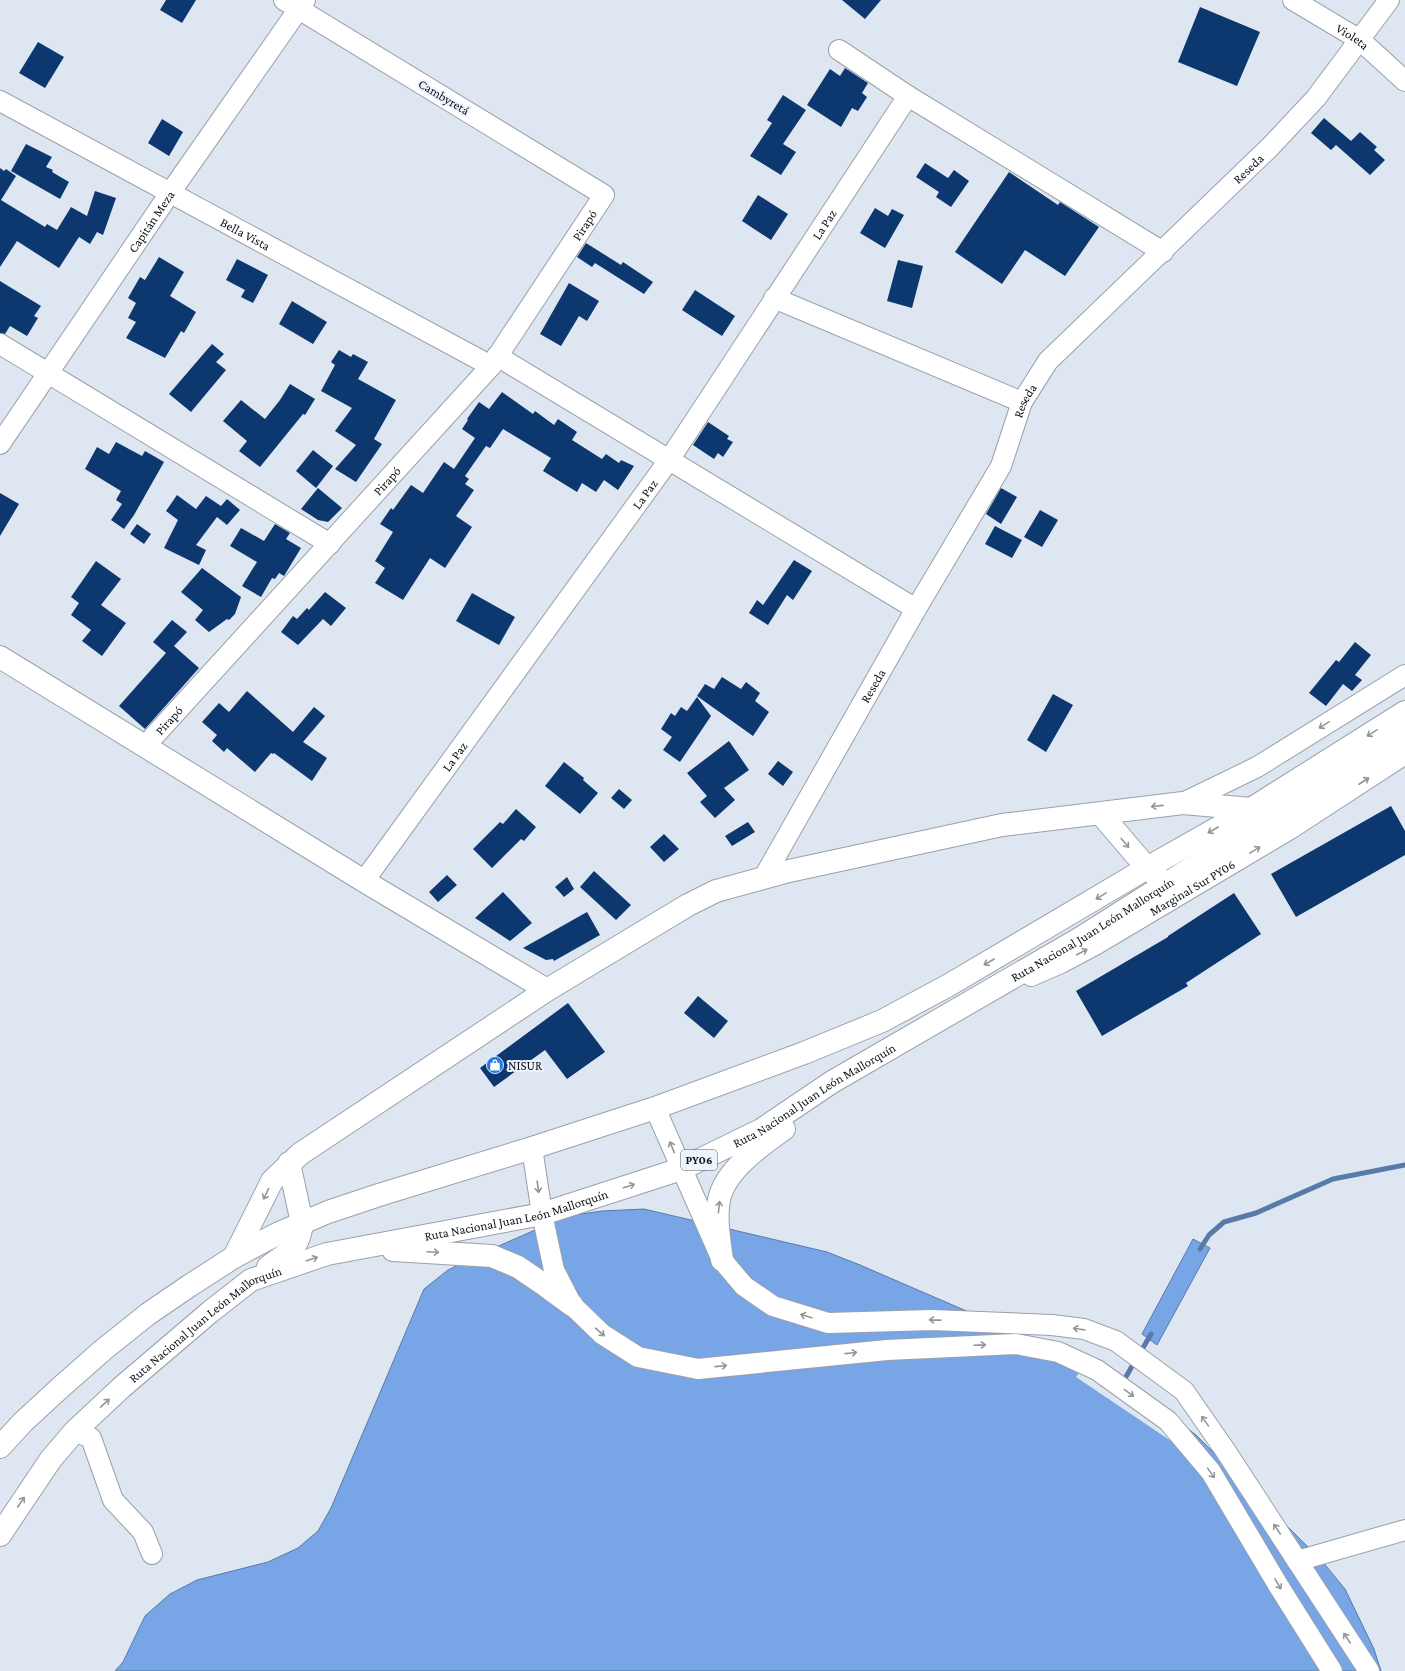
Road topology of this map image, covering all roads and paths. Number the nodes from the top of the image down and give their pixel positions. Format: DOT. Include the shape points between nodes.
graph roads {
  1 [pos="1293,0"];
  2 [pos="1389,0"];
  3 [pos="296,3"];
  4 [pos="1360,40"];
  5 [pos="839,50"];
  6 [pos="1405,81"];
  7 [pos="908,96"];
  8 [pos="0,101"];
  9 [pos="170,194"];
  10 [pos="604,195"];
  11 [pos="1163,252"];
  12 [pos="774,298"];
  13 [pos="0,344"];
  14 [pos="494,361"];
  15 [pos="48,373"];
  16 [pos="1022,402"];
  17 [pos="0,444"];
  18 [pos="669,460"];
  19 [pos="330,544"];
  20 [pos="916,609"];
  21 [pos="0,657"];
  22 [pos="1405,675"];
  23 [pos="1405,712"];
  24 [pos="1405,733"];
  25 [pos="145,746"];
  26 [pos="1405,754"];
  27 [pos="1183,803"];
  28 [pos="1251,809"];
  29 [pos="1100,813"];
  30 [pos="1147,868"];
  31 [pos="764,877"];
  32 [pos="364,881"];
  33 [pos="1165,884"];
  34 [pos="547,990"];
  35 [pos="970,1002"];
  36 [pos="872,1059"];
  37 [pos="655,1108"];
  38 [pos="532,1148"];
  39 [pos="289,1163"];
  40 [pos="681,1169"];
  41 [pos="542,1214"];
  42 [pos="302,1223"];
  43 [pos="352,1248"];
  44 [pos="234,1258"];
  45 [pos="722,1260"];
  46 [pos="251,1280"];
  47 [pos="572,1305"];
  48 [pos="75,1431"];
  49 [pos="0,1447"];
  50 [pos="1405,1530"];
  51 [pos="0,1535"];
  52 [pos="152,1554"];
  53 [pos="1297,1561"];
  54 [pos="1332,1671"];
  55 [pos="1368,1671"];
  1 -- 4 [label="street, Violeta"];
  2 -- 4 [label="street, Reseda"];
  3 -- 9 [label="street, Capitán Meza"];
  3 -- 10 [label="street, Cambyretá"];
  4 -- 6 [label="street, Violeta"];
  4 -- 11 [label="street, Reseda" via="1316,98 1286,131"];
  5 -- 7 [label="street"];
  7 -- 11 [label="street"];
  7 -- 12 [label="street, La Paz"];
  8 -- 9 [label="street, Bella Vista"];
  9 -- 14 [label="street, Bella Vista"];
  9 -- 15 [label="street, Capitán Meza"];
  10 -- 14 [label="street, Pirapó"];
  11 -- 16 [label="street, Reseda" via="1048,361"];
  12 -- 16 [label="street"];
  12 -- 18 [label="street, La Paz"];
  13 -- 15 [label="street"];
  14 -- 18 [label="street, Bella Vista"];
  14 -- 19 [label="street, Pirapó"];
  15 -- 17 [label="street, Capitán Meza"];
  15 -- 19 [label="street"];
  16 -- 20 [label="street, Reseda" via="1001,466"];
  18 -- 20 [label="street, Bella Vista"];
  18 -- 32 [label="street, La Paz"];
  19 -- 25 [label="street, Pirapó"];
  20 -- 31 [label="street, Reseda"];
  21 -- 25 [label="main road"];
  22 -- 27 [label="street, one-way" via="1257,767"];
  23 -- 28 [label="main road, Ruta Nacional Juan León Mallorquín, one-way"];
  24 -- 33 [label="main road, Ruta Nacional Juan León Mallorquín / PY06"];
  25 -- 32 [label="main road"];
  35 -- 26 [label="street, Marginal Sur PY06, one-way" via="1095,945 1290,829"];
  27 -- 28 [label="main road"];
  27 -- 29 [label="main road, one-way"];
  28 -- 30 [label="main road, Ruta Nacional Juan León Mallorquín, one-way"];
  29 -- 30 [label="main road, one-way"];
  29 -- 31 [label="main road" via="1002,825"];
  30 -- 33 [label="main road"];
  30 -- 37 [label="main road, Ruta Nacional Juan León Mallorquín, one-way" via="950,985 882,1021"];
  31 -- 34 [label="main road" via="716,891 688,905"];
  32 -- 34 [label="main road"];
  33 -- 35 [label="main road, Ruta Nacional Juan León Mallorquín / PY06"];
  34 -- 39 [label="main road"];
  35 -- 36 [label="main road, Ruta Nacional Juan León Mallorquín / PY06"];
  36 -- 40 [label="main road, Ruta Nacional Juan León Mallorquín / PY06" via="832,1082 761,1130"];
  45 -- 36 [label="main road, one-way" via="718,1234 718,1206 724,1187 740,1162 822,1104"];
  37 -- 38 [label="main road, Ruta Nacional Juan León Mallorquín"];
  40 -- 37 [label="street, one-way"];
  38 -- 41 [label="street, one-way"];
  38 -- 42 [label="main road, Ruta Nacional Juan León Mallorquín" via="379,1195"];
  39 -- 42 [label="main road"];
  39 -- 44 [label="main road, one-way" via="272,1181"];
  41 -- 40 [label="main road, Ruta Nacional Juan León Mallorquín / PY06, one-way"];
  40 -- 45 [label="street"];
  41 -- 43 [label="main road, Ruta Nacional Juan León Mallorquín / PY06"];
  41 -- 47 [label="street" via="554,1270"];
  42 -- 44 [label="main road, Ruta Nacional Juan León Mallorquín"];
  42 -- 46 [label="main road" via="298,1243"];
  46 -- 43 [label="main road, Ruta Nacional Juan León Mallorquín / PY06, one-way"];
  43 -- 47 [label="main road, one-way" via="492,1256 518,1267"];
  44 -- 49 [label="main road, Ruta Nacional Juan León Mallorquín" via="148,1314 103,1350 23,1422"];
  53 -- 45 [label="street, one-way" via="1184,1391 1116,1341 1084,1329 1052,1325 932,1320 828,1323 773,1306 744,1286"];
  48 -- 46 [label="main road, Ruta Nacional Juan León Mallorquín / PY06, one-way" via="122,1387"];
  47 -- 54 [label="street, one-way" via="602,1334 638,1357 698,1369 887,1350 1016,1344 1058,1352 1097,1370 1168,1421 1211,1472"];
  51 -- 48 [label="main road, Ruta Nacional Juan León Mallorquín / PY06, one-way" via="51,1459"];
  48 -- 52 [label="street" via="92,1438 113,1500 143,1532"];
  50 -- 53 [label="street"];
  55 -- 53 [label="street, one-way"];
}
